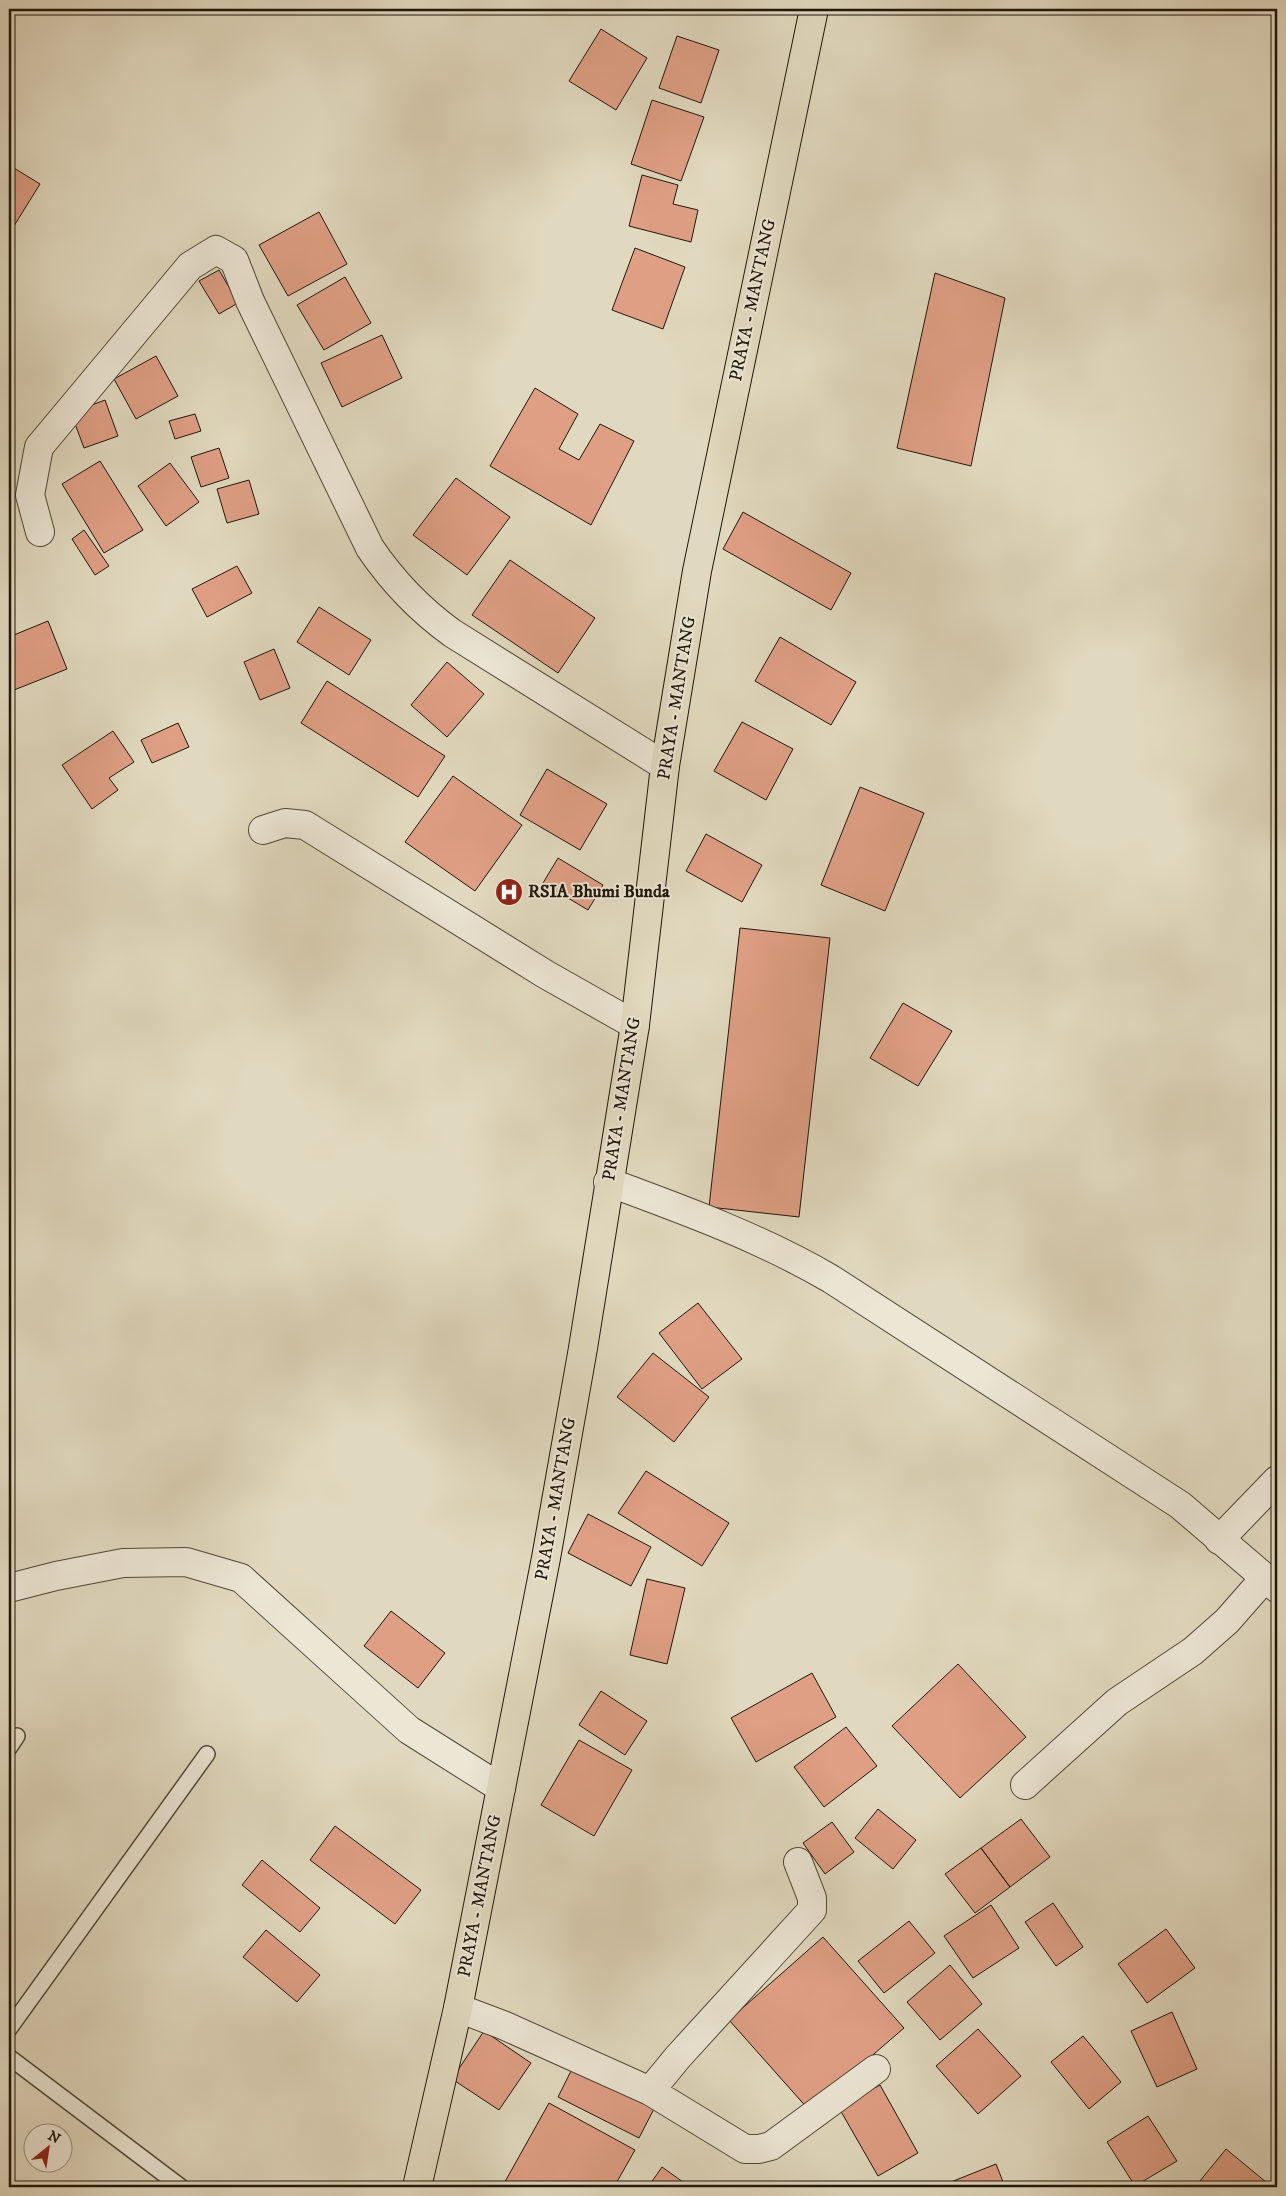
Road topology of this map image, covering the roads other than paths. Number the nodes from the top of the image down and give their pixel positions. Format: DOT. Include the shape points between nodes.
graph roads {
  1 [pos="814,9"];
  2 [pos="40,532"];
  3 [pos="665,766"];
  4 [pos="264,830"];
  5 [pos="635,1025"];
  6 [pos="608,1182"];
  7 [pos="1277,1480"];
  8 [pos="1219,1540"];
  9 [pos="1271,1583"];
  10 [pos="9,1588"];
  11 [pos="207,1754"];
  12 [pos="1025,1785"];
  13 [pos="501,1788"];
  14 [pos="798,1862"];
  15 [pos="458,2008"];
  16 [pos="9,2029"];
  17 [pos="9,2057"];
  18 [pos="876,2069"];
  19 [pos="650,2092"];
  20 [pos="180,2187"];
  21 [pos="417,2187"];
  1 -- 3 [label="main road, PRAYA - MANTANG" via="704,534"];
  2 -- 3 [label="street" via="30,495 39,447 190,266 216,250 234,260 250,302 370,548 395,583 452,633"];
  3 -- 5 [label="main road, PRAYA - MANTANG"];
  4 -- 5 [label="street" via="285,822 306,825 545,974"];
  5 -- 6 [label="main road, PRAYA - MANTANG"];
  6 -- 8 [label="street" via="797,1259 1180,1505"];
  6 -- 13 [label="main road, PRAYA - MANTANG" via="548,1548"];
  7 -- 8 [label="street"];
  8 -- 9 [label="street"];
  9 -- 12 [label="street" via="1193,1651 1117,1702"];
  10 -- 13 [label="street" via="123,1563 186,1562 241,1578 409,1730"];
  11 -- 16 [label="lane"];
  13 -- 15 [label="main road, PRAYA - MANTANG"];
  14 -- 19 [label="street" via="812,1898 812,1910"];
  15 -- 19 [label="street"];
  15 -- 21 [label="main road, PRAYA - MANTANG"];
  17 -- 20 [label="lane"];
  18 -- 19 [label="street" via="771,2146 753,2150 745,2149"];
}
